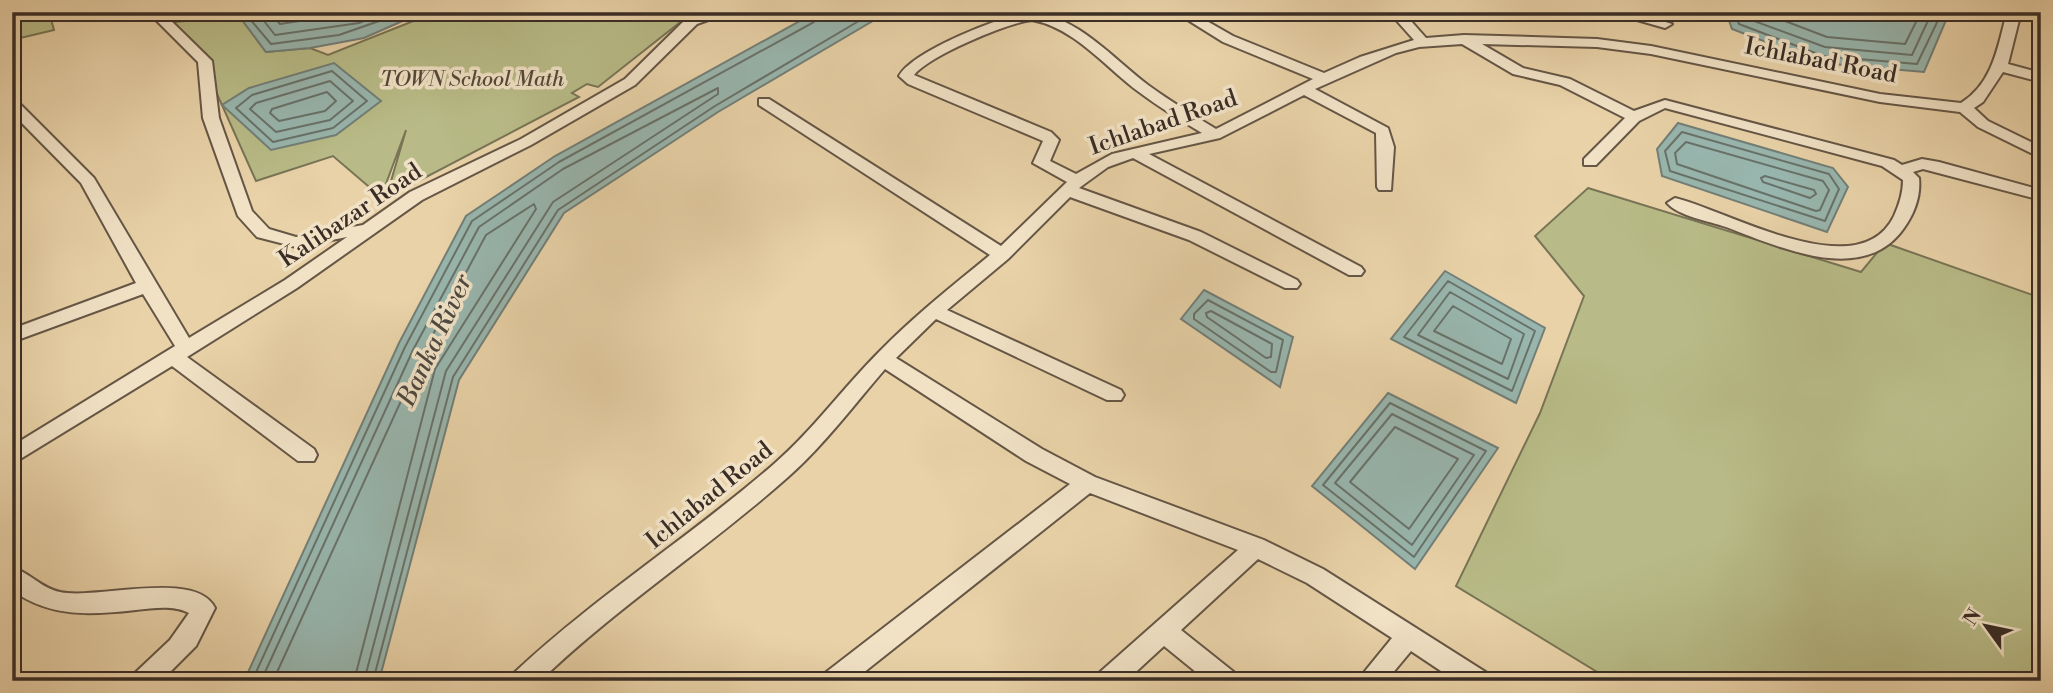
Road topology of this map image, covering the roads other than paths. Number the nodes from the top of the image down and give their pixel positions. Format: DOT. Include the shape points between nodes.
graph roads {
  1 [pos="154,12"];
  2 [pos="708,12"];
  3 [pos="1181,12"];
  4 [pos="1395,12"];
  5 [pos="1615,12"];
  6 [pos="1674,12"];
  7 [pos="2014,12"];
  8 [pos="1665,24"];
  9 [pos="1464,38"];
  10 [pos="1422,41"];
  11 [pos="1651,50"];
  12 [pos="2000,66"];
  13 [pos="2041,78"];
  14 [pos="1325,79"];
  15 [pos="1305,90"];
  16 [pos="764,102"];
  17 [pos="12,104"];
  18 [pos="1964,108"];
  19 [pos="1635,117"];
  20 [pos="1215,135"];
  21 [pos="2041,153"];
  22 [pos="1137,154"];
  23 [pos="1590,162"];
  24 [pos="1903,170"];
  25 [pos="1072,185"];
  26 [pos="1385,187"];
  27 [pos="2041,195"];
  28 [pos="1675,203"];
  29 [pos="372,225"];
  30 [pos="1002,255"];
  31 [pos="1355,271"];
  32 [pos="1291,284"];
  33 [pos="147,286"];
  34 [pos="932,310"];
  35 [pos="12,336"];
  36 [pos="181,354"];
  37 [pos="883,359"];
  38 [pos="1114,395"];
  39 [pos="306,455"];
  40 [pos="12,456"];
  41 [pos="1087,483"];
  42 [pos="1256,547"];
  43 [pos="12,577"];
  44 [pos="1164,631"];
  45 [pos="1408,638"];
  46 [pos="144,681"];
  47 [pos="523,681"];
  48 [pos="834,681"];
  49 [pos="1108,681"];
  50 [pos="1226,681"];
  51 [pos="1370,681"];
  52 [pos="1478,681"];
  1 -- 29 [label="street" via="205,61 211,118 244,212 263,233 296,242"];
  2 -- 29 [label="street, Kalibazar Road" via="692,21 630,82 526,142 416,196"];
  3 -- 14 [label="street" via="1228,39"];
  4 -- 10 [label="street"];
  5 -- 8 [label="street"];
  6 -- 8 [label="street"];
  7 -- 12 [label="street"];
  8 -- 11 [label="street"];
  9 -- 10 [label="street, Ichlabad Road"];
  9 -- 11 [label="street, Ichlabad Road" via="1597,43"];
  9 -- 19 [label="street" via="1511,67 1565,82"];
  10 -- 14 [label="street, Ichlabad Road" via="1379,52"];
  11 -- 18 [label="street, Ichlabad Road" via="1843,91"];
  12 -- 13 [label="street"];
  12 -- 18 [label="street" via="1978,99"];
  14 -- 15 [label="street, Ichlabad Road"];
  15 -- 20 [label="street, Ichlabad Road"];
  15 -- 26 [label="street" via="1383,131"];
  16 -- 30 [label="street"];
  17 -- 33 [label="street" via="88,181"];
  18 -- 21 [label="street" via="1983,124"];
  19 -- 23 [label="street"];
  19 -- 24 [label="street" via="1658,104 1677,106"];
  20 -- 22 [label="street, Ichlabad Road"];
  20 -- 25 [label="street" via="1141,87 1071,31 1043,18 1030,16 993,27 910,69 906,76 913,81 1046,135 1051,140 1041,163"];
  22 -- 25 [label="street, Ichlabad Road" via="1104,163"];
  22 -- 31 [label="street"];
  24 -- 27 [label="street" via="1922,164 1939,167"];
  24 -- 28 [label="street" via="1913,188 1899,224 1885,240 1854,254 1803,246"];
  25 -- 30 [label="street, Ichlabad Road"];
  25 -- 32 [label="street" via="1195,236"];
  29 -- 36 [label="street, Kalibazar Road" via="291,284"];
  30 -- 34 [label="street, Ichlabad Road"];
  33 -- 35 [label="street"];
  33 -- 36 [label="street"];
  34 -- 37 [label="street, Ichlabad Road"];
  34 -- 38 [label="street"];
  36 -- 39 [label="street"];
  36 -- 40 [label="street, Kalibazar Road"];
  37 -- 41 [label="street" via="1034,455"];
  37 -- 47 [label="street, Ichlabad Road" via="817,438 550,653"];
  41 -- 42 [label="street"];
  41 -- 48 [label="street"];
  42 -- 44 [label="street"];
  42 -- 45 [label="street" via="1315,576"];
  43 -- 46 [label="street" via="30,595 53,602 89,605 169,599 198,603 202,617"];
  44 -- 49 [label="street"];
  44 -- 50 [label="street"];
  45 -- 51 [label="street"];
  45 -- 52 [label="street"];
}
